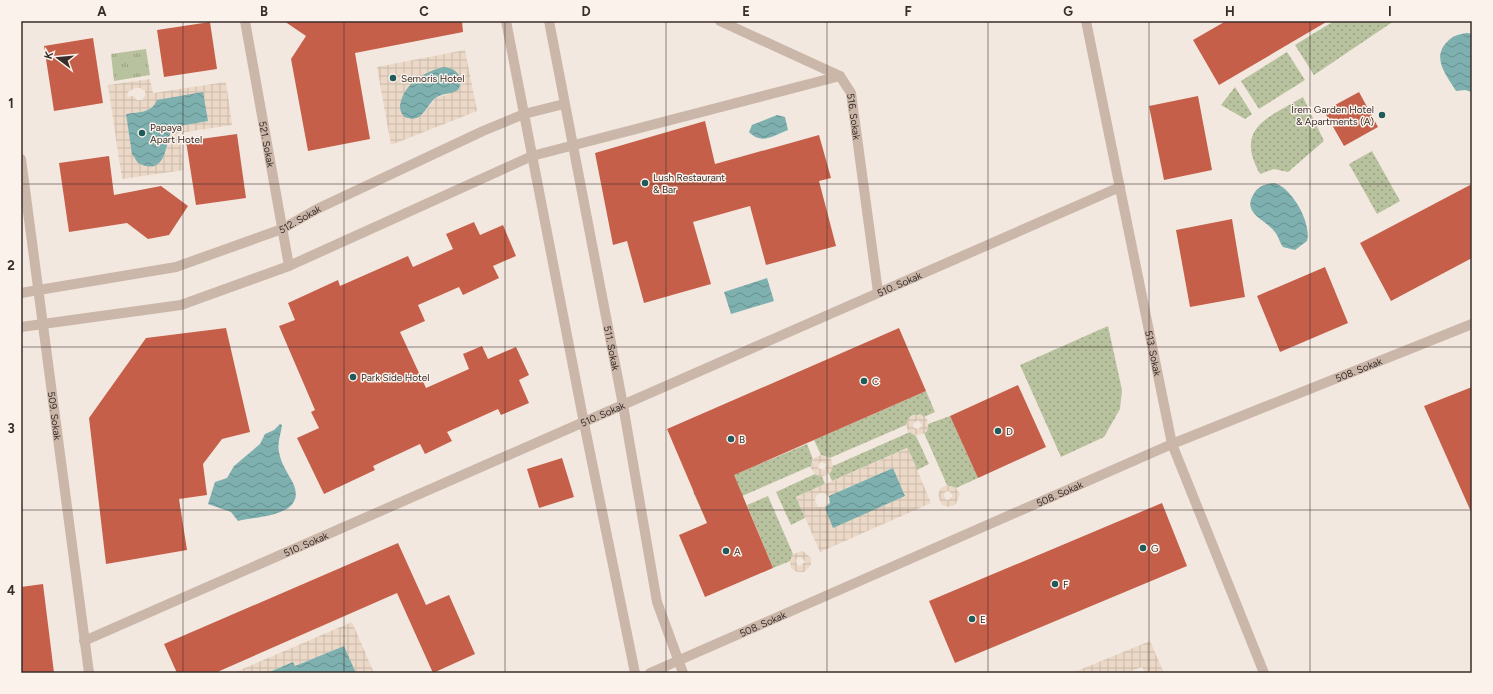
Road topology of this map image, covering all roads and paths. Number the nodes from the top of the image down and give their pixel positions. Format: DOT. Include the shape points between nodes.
graph roads {
  1 [pos="245,21"];
  2 [pos="506,21"];
  3 [pos="549,21"];
  4 [pos="720,21"];
  5 [pos="1086,21"];
  6 [pos="840,76"];
  7 [pos="564,104"];
  8 [pos="524,114"];
  9 [pos="572,146"];
  10 [pos="532,156"];
  11 [pos="21,159"];
  12 [pos="1120,187"];
  13 [pos="282,229"];
  14 [pos="289,266"];
  15 [pos="39,290"];
  16 [pos="878,292"];
  17 [pos="21,293"];
  18 [pos="42,324"];
  19 [pos="1472,324"];
  20 [pos="21,327"];
  21 [pos="623,405"];
  22 [pos="584,423"];
  23 [pos="1172,444"];
  24 [pos="84,641"];
  25 [pos="679,661"];
  26 [pos="89,673"];
  27 [pos="635,673"];
  28 [pos="650,673"];
  29 [pos="683,673"];
  30 [pos="1264,673"];
  1 -- 13 [label="street, 521. Sokak"];
  2 -- 8 [label="street"];
  3 -- 7 [label="street, 511. Sokak"];
  4 -- 6 [label="street"];
  5 -- 12 [label="street, 513. Sokak"];
  6 -- 9 [label="street"];
  6 -- 16 [label="street, 516. Sokak" via="851,93"];
  7 -- 8 [label="street, 512. Sokak"];
  7 -- 9 [label="street, 511. Sokak"];
  8 -- 10 [label="street"];
  8 -- 13 [label="street, 512. Sokak" via="353,191"];
  9 -- 10 [label="street"];
  9 -- 21 [label="street, 511. Sokak"];
  10 -- 14 [label="street"];
  10 -- 22 [label="street"];
  11 -- 15 [label="street, 509. Sokak"];
  12 -- 16 [label="street, 510. Sokak"];
  12 -- 23 [label="street, 513. Sokak"];
  13 -- 14 [label="street, 521. Sokak"];
  13 -- 15 [label="street, 512. Sokak" via="176,267"];
  14 -- 18 [label="street" via="180,305"];
  15 -- 17 [label="street, 512. Sokak"];
  15 -- 18 [label="street, 509. Sokak"];
  16 -- 21 [label="street, 510. Sokak"];
  18 -- 20 [label="street"];
  18 -- 24 [label="street, 509. Sokak"];
  19 -- 23 [label="street, 508. Sokak"];
  21 -- 22 [label="street, 510. Sokak"];
  21 -- 25 [label="street, 511. Sokak" via="657,602"];
  22 -- 24 [label="street, 510. Sokak"];
  22 -- 27 [label="street"];
  23 -- 25 [label="street, 508. Sokak"];
  23 -- 30 [label="street, 513. Sokak"];
  24 -- 26 [label="street, 509. Sokak"];
  25 -- 28 [label="street, 508. Sokak"];
  25 -- 29 [label="street, 511. Sokak"];
}
